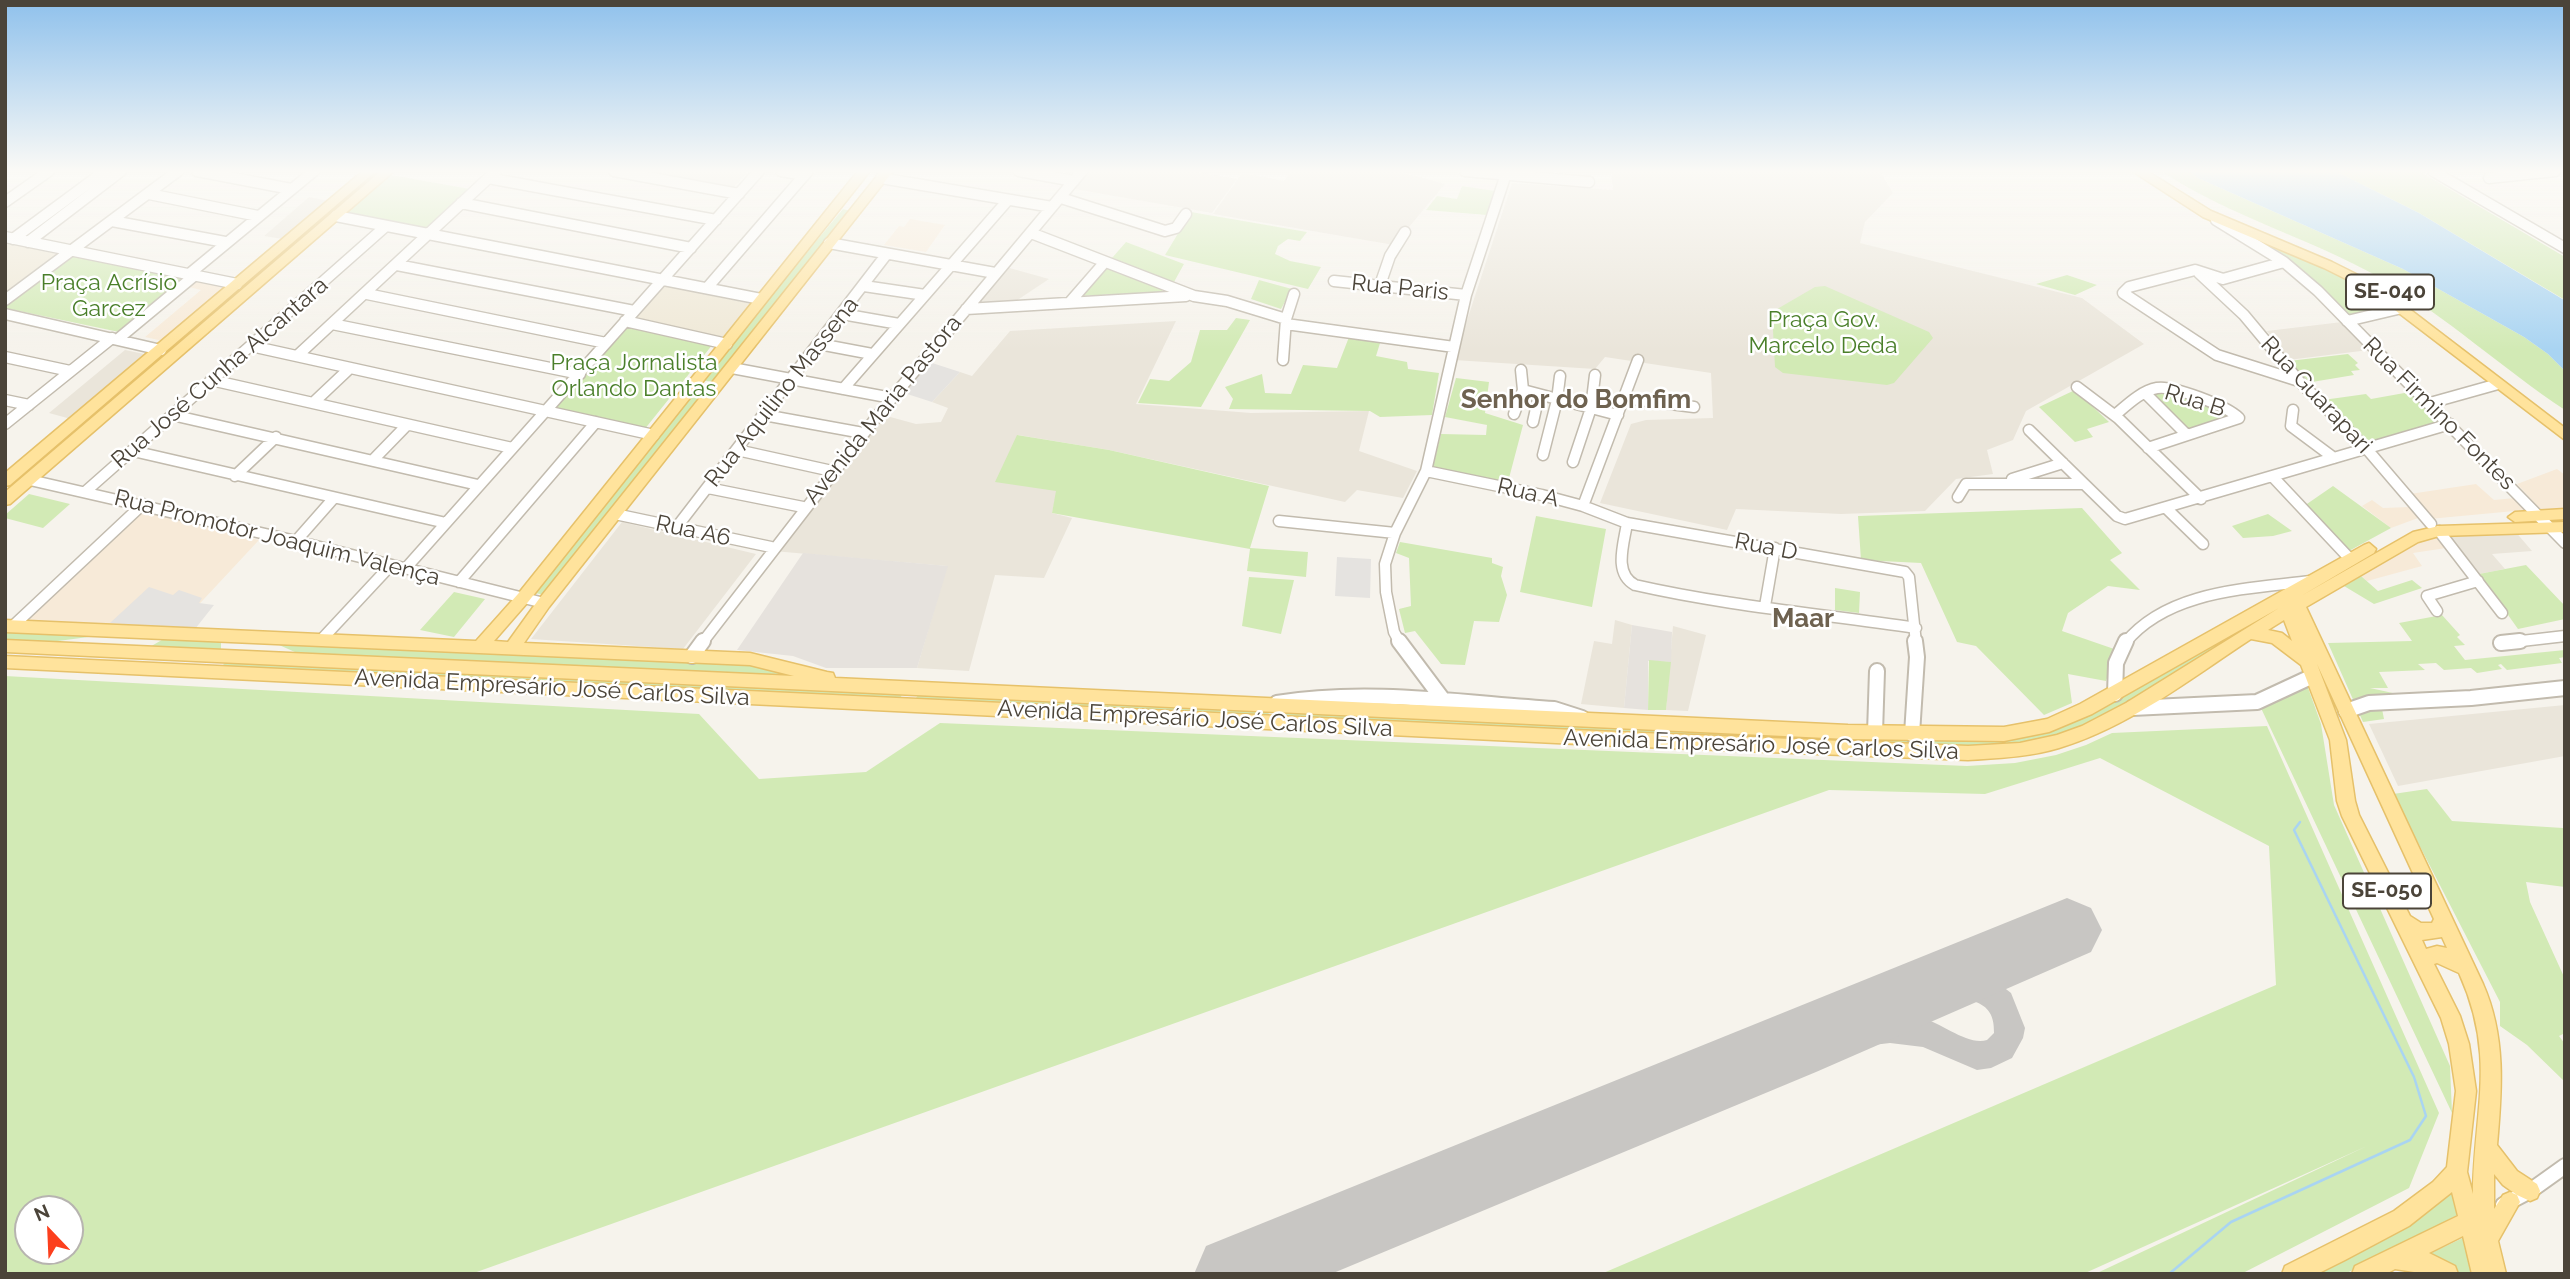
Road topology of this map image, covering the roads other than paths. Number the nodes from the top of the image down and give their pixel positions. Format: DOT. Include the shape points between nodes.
graph roads {
  1 [pos="43,231"];
  2 [pos="100,231"];
  3 [pos="161,231"];
  4 [pos="239,231"];
  5 [pos="299,231"];
  6 [pos="319,231"];
  7 [pos="381,231"];
  8 [pos="411,231"];
  9 [pos="432,231"];
  10 [pos="603,231"];
  11 [pos="706,231"];
  12 [pos="757,231"];
  13 [pos="817,231"];
  14 [pos="839,231"];
  15 [pos="982,231"];
  16 [pos="1487,231"];
  17 [pos="2234,231"];
  18 [pos="2246,231"];
  19 [pos="2268,231"];
  20 [pos="2534,231"];
  21 [pos="1405,232"];
  22 [pos="1031,233"];
  23 [pos="428,234"];
  24 [pos="9,238"];
  25 [pos="2565,240"];
  26 [pos="2552,241"];
  27 [pos="28,242"];
  28 [pos="225,242"];
  29 [pos="829,243"];
  30 [pos="691,248"];
  31 [pos="2565,248"];
  32 [pos="72,251"];
  33 [pos="886,255"];
  34 [pos="2284,262"];
  35 [pos="1104,263"];
  36 [pos="397,265"];
  37 [pos="952,266"];
  38 [pos="2195,270"];
  39 [pos="995,274"];
  40 [pos="191,275"];
  41 [pos="2223,279"];
  42 [pos="662,280"];
  43 [pos="1334,281"];
  44 [pos="237,284"];
  45 [pos="2212,284"];
  46 [pos="1380,285"];
  47 [pos="864,286"];
  48 [pos="1169,286"];
  49 [pos="707,288"];
  50 [pos="1294,293"];
  51 [pos="367,294"];
  52 [pos="925,295"];
  53 [pos="1466,295"];
  54 [pos="1194,296"];
  55 [pos="1159,298"];
  56 [pos="761,299"];
  57 [pos="5,300"];
  58 [pos="1070,302"];
  59 [pos="2402,308"];
  60 [pos="966,309"];
  61 [pos="634,311"];
  62 [pos="5,314"];
  63 [pos="842,314"];
  64 [pos="625,321"];
  65 [pos="1286,321"];
  66 [pos="2347,321"];
  67 [pos="332,324"];
  68 [pos="900,324"];
  69 [pos="115,338"];
  70 [pos="606,343"];
  71 [pos="727,344"];
  72 [pos="819,344"];
  73 [pos="251,346"];
  74 [pos="1454,347"];
  75 [pos="161,350"];
  76 [pos="872,354"];
  77 [pos="297,356"];
  78 [pos="5,357"];
  79 [pos="1283,360"];
  80 [pos="1638,360"];
  81 [pos="350,368"];
  82 [pos="732,368"];
  83 [pos="1521,370"];
  84 [pos="70,371"];
  85 [pos="580,374"];
  86 [pos="1595,374"];
  87 [pos="1560,376"];
  88 [pos="791,378"];
  89 [pos="211,380"];
  90 [pos="694,382"];
  91 [pos="2299,382"];
  92 [pos="2498,384"];
  93 [pos="717,386"];
  94 [pos="2077,387"];
  95 [pos="843,389"];
  96 [pos="1522,390"];
  97 [pos="2146,394"];
  98 [pos="1539,395"];
  99 [pos="103,398"];
  100 [pos="892,398"];
  101 [pos="1624,398"];
  102 [pos="5,400"];
  103 [pos="1557,400"];
  104 [pos="120,401"];
  105 [pos="314,402"];
  106 [pos="2430,403"];
  107 [pos="29,405"];
  108 [pos="1693,407"];
  109 [pos="1591,408"];
  110 [pos="2293,410"];
  111 [pos="546,411"];
  112 [pos="1514,414"];
  113 [pos="172,415"];
  114 [pos="764,415"];
  115 [pos="1618,415"];
  116 [pos="2115,415"];
  117 [pos="596,422"];
  118 [pos="1532,422"];
  119 [pos="5,424"];
  120 [pos="2450,424"];
  121 [pos="2565,424"];
  122 [pos="407,425"];
  123 [pos="2029,430"];
  124 [pos="863,433"];
  125 [pos="654,435"];
  126 [pos="2187,435"];
  127 [pos="2565,435"];
  128 [pos="276,438"];
  129 [pos="512,448"];
  130 [pos="2366,448"];
  131 [pos="2148,449"];
  132 [pos="737,450"];
  133 [pos="133,451"];
  134 [pos="1543,455"];
  135 [pos="2334,458"];
  136 [pos="373,460"];
  137 [pos="1573,461"];
  138 [pos="2063,463"];
  139 [pos="832,471"];
  140 [pos="1426,471"];
  141 [pos="235,476"];
  142 [pos="2273,477"];
  143 [pos="30,480"];
  144 [pos="5,481"];
  145 [pos="1998,483"];
  146 [pos="2084,484"];
  147 [pos="478,485"];
  148 [pos="708,488"];
  149 [pos="85,492"];
  150 [pos="1958,497"];
  151 [pos="333,499"];
  152 [pos="2201,499"];
  153 [pos="5,500"];
  154 [pos="143,504"];
  155 [pos="1583,506"];
  156 [pos="803,507"];
  157 [pos="2167,509"];
  158 [pos="615,514"];
  159 [pos="2565,514"];
  160 [pos="2543,520"];
  161 [pos="1279,521"];
  162 [pos="446,523"];
  163 [pos="1627,523"];
  164 [pos="2435,527"];
  165 [pos="2565,527"];
  166 [pos="676,528"];
  167 [pos="1395,533"];
  168 [pos="296,541"];
  169 [pos="2565,543"];
  170 [pos="2203,544"];
  171 [pos="771,547"];
  172 [pos="1775,548"];
  173 [pos="2351,560"];
  174 [pos="391,565"];
  175 [pos="406,568"];
  176 [pos="1905,572"];
  177 [pos="2315,580"];
  178 [pos="2478,581"];
  179 [pos="459,582"];
  180 [pos="523,598"];
  181 [pos="2290,601"];
  182 [pos="544,603"];
  183 [pos="1765,606"];
  184 [pos="2437,611"];
  185 [pos="2502,612"];
  186 [pos="9,626"];
  187 [pos="1916,628"];
  188 [pos="145,633"];
  189 [pos="2249,633"];
  190 [pos="163,634"];
  191 [pos="227,635"];
  192 [pos="252,636"];
  193 [pos="2565,636"];
  194 [pos="322,639"];
  195 [pos="2501,643"];
  196 [pos="5,646"];
  197 [pos="481,646"];
  198 [pos="39,648"];
  199 [pos="512,648"];
  200 [pos="137,652"];
  201 [pos="223,656"];
  202 [pos="692,656"];
  203 [pos="302,660"];
  204 [pos="5,662"];
  205 [pos="133,669"];
  206 [pos="2311,670"];
  207 [pos="204,671"];
  208 [pos="1877,671"];
  209 [pos="852,686"];
  210 [pos="907,686"];
  211 [pos="2565,688"];
  212 [pos="2336,690"];
  213 [pos="2115,694"];
  214 [pos="1444,701"];
  215 [pos="2369,703"];
  216 [pos="1387,704"];
  217 [pos="901,705"];
  218 [pos="1276,705"];
  219 [pos="2132,708"];
  220 [pos="2346,711"];
  221 [pos="1585,719"];
  222 [pos="1275,723"];
  223 [pos="1875,733"];
  224 [pos="1912,734"];
  225 [pos="2442,920"];
  226 [pos="2402,921"];
  227 [pos="2423,963"];
  228 [pos="2463,965"];
  229 [pos="2488,1150"];
  230 [pos="2565,1166"];
  231 [pos="2458,1172"];
  232 [pos="2530,1191"];
  233 [pos="2510,1202"];
  234 [pos="2476,1218"];
  235 [pos="2486,1241"];
  236 [pos="2393,1258"];
  237 [pos="2293,1274"];
  238 [pos="2363,1274"];
  239 [pos="2447,1274"];
  240 [pos="2483,1274"];
  241 [pos="2495,1274"];
  1 -- 27 [label="street"];
  2 -- 32 [label="street"];
  3 -- 28 [label="street"];
  4 -- 28 [label="street"];
  5 -- 44 [label="main road"];
  6 -- 104 [label="main road"];
  7 -- 73 [label="street, Rua José Cunha Alcantara"];
  8 -- 23 [label="street"];
  9 -- 23 [label="street"];
  10 -- 30 [label="street"];
  11 -- 30 [label="street"];
  12 -- 49 [label="street"];
  13 -- 56 [label="main road"];
  14 -- 29 [label="main road"];
  15 -- 37 [label="street"];
  16 -- 53 [label="street"];
  17 -- 34 [label="street, Rua Firmino Fontes"];
  18 -- 59 [label="main road, SE-040" via="2354,277"];
  19 -- 121 [label="main road, SE-040" via="2349,267 2410,305"];
  20 -- 26 [label="street"];
  21 -- 46 [label="street"];
  22 -- 35 [label="street"];
  22 -- 39 [label="street, Avenida Maria Pastora"];
  23 -- 36 [label="street"];
  23 -- 42 [label="street"];
  24 -- 27 [label="street"];
  25 -- 26 [label="street"];
  26 -- 31 [label="street"];
  27 -- 32 [label="street"];
  28 -- 40 [label="street"];
  29 -- 33 [label="street"];
  29 -- 82 [label="main road"];
  30 -- 42 [label="street"];
  32 -- 40 [label="street"];
  32 -- 57 [label="street"];
  33 -- 37 [label="street"];
  33 -- 47 [label="street, Rua Aquilino Massena"];
  34 -- 41 [label="street"];
  34 -- 66 [label="street, Rua Firmino Fontes"];
  35 -- 48 [label="street"];
  35 -- 58 [label="street"];
  36 -- 51 [label="street"];
  36 -- 61 [label="street"];
  37 -- 39 [label="street"];
  37 -- 52 [label="street"];
  38 -- 41 [label="street"];
  38 -- 45 [label="street, Rua Guarapari"];
  38 -- 91 [label="street" via="2123,291 2217,355"];
  39 -- 60 [label="street, Avenida Maria Pastora"];
  40 -- 44 [label="street"];
  40 -- 69 [label="street"];
  41 -- 45 [label="street"];
  42 -- 49 [label="street"];
  42 -- 61 [label="street"];
  43 -- 46 [label="street, Rua Paris"];
  44 -- 75 [label="main road"];
  45 -- 91 [label="street, Rua Guarapari"];
  46 -- 53 [label="street, Rua Paris"];
  47 -- 52 [label="street"];
  47 -- 63 [label="street, Rua Aquilino Massena"];
  48 -- 54 [label="street"];
  48 -- 55 [label="street" via="1169,292"];
  49 -- 56 [label="street"];
  50 -- 65 [label="street"];
  51 -- 67 [label="street"];
  51 -- 70 [label="street"];
  52 -- 68 [label="street"];
  53 -- 74 [label="street"];
  54 -- 55 [label="street"];
  54 -- 65 [label="street" via="1246,306"];
  55 -- 58 [label="street"];
  56 -- 71 [label="main road"];
  58 -- 60 [label="street"];
  59 -- 66 [label="street"];
  59 -- 92 [label="main road, SE-040"];
  60 -- 100 [label="street, Avenida Maria Pastora"];
  61 -- 64 [label="street"];
  62 -- 69 [label="street"];
  63 -- 68 [label="street"];
  63 -- 72 [label="street, Rua Aquilino Massena"];
  64 -- 70 [label="street"];
  64 -- 71 [label="street"];
  65 -- 74 [label="street"];
  65 -- 79 [label="street"];
  66 -- 106 [label="street, Rua Firmino Fontes"];
  67 -- 77 [label="street"];
  67 -- 85 [label="street"];
  68 -- 76 [label="street"];
  69 -- 75 [label="street"];
  69 -- 84 [label="street"];
  70 -- 85 [label="street"];
  71 -- 90 [label="main road"];
  72 -- 76 [label="street"];
  72 -- 88 [label="street, Rua Aquilino Massena"];
  73 -- 77 [label="street"];
  73 -- 89 [label="street, Rua José Cunha Alcantara"];
  74 -- 140 [label="street"];
  75 -- 99 [label="main road"];
  76 -- 95 [label="street"];
  77 -- 81 [label="street"];
  78 -- 84 [label="street"];
  80 -- 101 [label="street"];
  81 -- 105 [label="street"];
  81 -- 111 [label="street"];
  82 -- 88 [label="street"];
  82 -- 93 [label="main road"];
  83 -- 96 [label="street"];
  84 -- 107 [label="street"];
  85 -- 111 [label="street"];
  86 -- 109 [label="street"];
  87 -- 103 [label="street"];
  88 -- 95 [label="street"];
  88 -- 114 [label="street, Rua Aquilino Massena"];
  89 -- 105 [label="street"];
  89 -- 113 [label="street, Rua José Cunha Alcantara"];
  90 -- 93 [label="main road"];
  90 -- 125 [label="main road"];
  91 -- 130 [label="street, Rua Guarapari"];
  92 -- 106 [label="street"];
  92 -- 127 [label="main road, SE-040"];
  93 -- 158 [label="main road"];
  94 -- 116 [label="street"];
  95 -- 100 [label="street"];
  96 -- 98 [label="street"];
  96 -- 112 [label="street"];
  97 -- 116 [label="street, Rua B"];
  97 -- 126 [label="street"];
  97 -- 126 [label="street, Rua B" via="2160,388 2174,390 2239,418"];
  98 -- 103 [label="street"];
  98 -- 118 [label="street"];
  99 -- 104 [label="main road"];
  99 -- 144 [label="main road"];
  100 -- 124 [label="street, Avenida Maria Pastora"];
  101 -- 108 [label="street"];
  101 -- 115 [label="street"];
  102 -- 107 [label="street"];
  103 -- 109 [label="street"];
  103 -- 134 [label="street"];
  104 -- 143 [label="main road"];
  105 -- 122 [label="street"];
  106 -- 120 [label="street, Rua Firmino Fontes"];
  107 -- 119 [label="street"];
  109 -- 115 [label="street"];
  109 -- 137 [label="street"];
  110 -- 135 [label="street" via="2291,426"];
  111 -- 117 [label="street"];
  111 -- 129 [label="street"];
  113 -- 128 [label="street"];
  113 -- 133 [label="street, Rua José Cunha Alcantara"];
  114 -- 124 [label="street"];
  114 -- 132 [label="street, Rua Aquilino Massena"];
  115 -- 155 [label="street"];
  116 -- 131 [label="street"];
  117 -- 125 [label="street"];
  117 -- 179 [label="street"];
  120 -- 130 [label="street"];
  120 -- 160 [label="street, Rua Firmino Fontes"];
  122 -- 129 [label="street"];
  122 -- 136 [label="street"];
  123 -- 138 [label="street"];
  124 -- 139 [label="street, Avenida Maria Pastora"];
  125 -- 180 [label="main road"];
  126 -- 131 [label="street"];
  128 -- 136 [label="street"];
  128 -- 141 [label="street"];
  129 -- 147 [label="street"];
  130 -- 135 [label="street"];
  130 -- 164 [label="street, Rua Guarapari"];
  131 -- 152 [label="street"];
  132 -- 139 [label="street"];
  132 -- 148 [label="street, Rua Aquilino Massena"];
  133 -- 141 [label="street"];
  133 -- 149 [label="street, Rua José Cunha Alcantara"];
  135 -- 142 [label="street"];
  136 -- 147 [label="street"];
  138 -- 145 [label="street"];
  138 -- 146 [label="street"];
  139 -- 156 [label="street, Avenida Maria Pastora"];
  140 -- 155 [label="street, Rua A"];
  140 -- 167 [label="street"];
  141 -- 151 [label="street"];
  142 -- 152 [label="street"];
  142 -- 173 [label="street"];
  143 -- 149 [label="street, Rua Promotor Joaquim Valença"];
  143 -- 153 [label="main road"];
  145 -- 146 [label="street"];
  145 -- 150 [label="street" via="1966,484"];
  146 -- 157 [label="street" via="2125,519"];
  147 -- 162 [label="street"];
  148 -- 156 [label="street"];
  148 -- 166 [label="street, Rua Aquilino Massena"];
  149 -- 154 [label="street, Rua Promotor Joaquim Valença"];
  151 -- 162 [label="street"];
  151 -- 168 [label="street"];
  152 -- 157 [label="street"];
  154 -- 168 [label="street, Rua Promotor Joaquim Valença"];
  154 -- 186 [label="street"];
  155 -- 163 [label="street, Rua A"];
  156 -- 171 [label="street, Avenida Maria Pastora"];
  157 -- 170 [label="street"];
  158 -- 166 [label="street, Rua A6"];
  158 -- 182 [label="main road"];
  159 -- 160 [label="main road, Avenida Empresário José Carlos Silva"];
  160 -- 164 [label="main road, Avenida Empresário José Carlos Silva"];
  160 -- 165 [label="main road, Avenida Empresário José Carlos Silva"];
  160 -- 169 [label="street, Rua Firmino Fontes"];
  161 -- 167 [label="street"];
  162 -- 175 [label="street"];
  163 -- 172 [label="street, Rua D"];
  163 -- 183 [label="street" via="1621,570 1636,585 1700,600"];
  164 -- 173 [label="main road, Avenida Empresário José Carlos Silva" via="2386,539"];
  164 -- 178 [label="street, Rua Guarapari"];
  164 -- 181 [label="main road, Avenida Empresário José Carlos Silva"];
  166 -- 171 [label="street, Rua A6"];
  167 -- 214 [label="street" via="1385,564 1394,632"];
  168 -- 174 [label="street, Rua Promotor Joaquim Valença"];
  171 -- 202 [label="street, Avenida Maria Pastora"];
  172 -- 176 [label="street, Rua D"];
  172 -- 183 [label="street"];
  173 -- 177 [label="main road, Avenida Empresário José Carlos Silva"];
  174 -- 175 [label="street, Rua Promotor Joaquim Valença"];
  174 -- 194 [label="street"];
  175 -- 179 [label="street, Rua Promotor Joaquim Valença"];
  176 -- 187 [label="street"];
  177 -- 181 [label="main road, Avenida Empresário José Carlos Silva"];
  177 -- 213 [label="street" via="2212,596 2151,618 2122,646 2115,664"];
  178 -- 184 [label="street" via="2427,596"];
  178 -- 185 [label="street, Rua Guarapari"];
  179 -- 180 [label="street, Rua Promotor Joaquim Valença"];
  180 -- 182 [label="street, Rua Promotor Joaquim Valença"];
  180 -- 197 [label="main road"];
  181 -- 189 [label="main road, Avenida Empresário José Carlos Silva"];
  181 -- 206 [label="main road, SE-050"];
  181 -- 212 [label="main road, SE-050"];
  181 -- 213 [label="main road, Avenida Empresário José Carlos Silva"];
  182 -- 199 [label="main road"];
  183 -- 187 [label="street"];
  186 -- 188 [label="main road, Avenida Empresário José Carlos Silva"];
  187 -- 224 [label="street"];
  188 -- 190 [label="main road, Avenida Empresário José Carlos Silva"];
  188 -- 198 [label="main road, Avenida Empresário José Carlos Silva"];
  189 -- 206 [label="main road" via="2276,637"];
  189 -- 219 [label="main road, Avenida Empresário José Carlos Silva"];
  190 -- 191 [label="main road, Avenida Empresário José Carlos Silva"];
  190 -- 200 [label="main road"];
  191 -- 192 [label="main road, Avenida Empresário José Carlos Silva"];
  191 -- 201 [label="main road" via="229,645"];
  192 -- 194 [label="main road, Avenida Empresário José Carlos Silva"];
  192 -- 203 [label="main road, Avenida Empresário José Carlos Silva"];
  193 -- 195 [label="street"];
  194 -- 197 [label="main road, Avenida Empresário José Carlos Silva"];
  196 -- 198 [label="main road, Avenida Empresário José Carlos Silva"];
  197 -- 199 [label="main road, Avenida Empresário José Carlos Silva"];
  198 -- 200 [label="main road, Avenida Empresário José Carlos Silva"];
  199 -- 202 [label="main road, Avenida Empresário José Carlos Silva"];
  200 -- 201 [label="main road, Avenida Empresário José Carlos Silva"];
  200 -- 205 [label="main road"];
  201 -- 203 [label="main road, Avenida Empresário José Carlos Silva"];
  201 -- 207 [label="main road"];
  202 -- 209 [label="main road, Avenida Empresário José Carlos Silva" via="768,662"];
  203 -- 209 [label="main road, Avenida Empresário José Carlos Silva"];
  204 -- 205 [label="main road, Avenida Empresário José Carlos Silva"];
  205 -- 207 [label="main road, Avenida Empresário José Carlos Silva"];
  206 -- 219 [label="street" via="2257,702"];
  206 -- 226 [label="main road, SE-050" via="2339,740 2351,816"];
  207 -- 217 [label="main road, Avenida Empresário José Carlos Silva"];
  208 -- 223 [label="street"];
  209 -- 210 [label="main road, Avenida Empresário José Carlos Silva"];
  210 -- 217 [label="main road"];
  210 -- 218 [label="main road, Avenida Empresário José Carlos Silva"];
  211 -- 215 [label="street"];
  212 -- 215 [label="street"];
  212 -- 220 [label="main road, SE-050"];
  213 -- 224 [label="main road, Avenida Empresário José Carlos Silva" via="2068,718 2026,732"];
  214 -- 216 [label="street"];
  214 -- 221 [label="street" via="1554,709"];
  215 -- 220 [label="street"];
  216 -- 218 [label="main road, Avenida Empresário José Carlos Silva"];
  216 -- 221 [label="main road, Avenida Empresário José Carlos Silva"];
  217 -- 222 [label="main road, Avenida Empresário José Carlos Silva"];
  218 -- 222 [label="main road"];
  219 -- 222 [label="main road, Avenida Empresário José Carlos Silva" via="2057,742 1968,753"];
  220 -- 225 [label="main road, SE-050"];
  221 -- 223 [label="main road, Avenida Empresário José Carlos Silva"];
  223 -- 224 [label="main road, Avenida Empresário José Carlos Silva"];
  225 -- 226 [label="main road" via="2437,931 2426,933"];
  225 -- 228 [label="main road, SE-050"];
  226 -- 227 [label="main road, SE-050"];
  227 -- 228 [label="main road" via="2438,953"];
  227 -- 231 [label="main road, SE-050" via="2450,1016 2464,1066 2465,1117"];
  228 -- 229 [label="main road, SE-050" via="2476,990 2490,1041"];
  229 -- 232 [label="main road" via="2510,1178"];
  229 -- 234 [label="main road, SE-050"];
  230 -- 232 [label="street"];
  231 -- 234 [label="main road, SE-050"];
  231 -- 237 [label="main road" via="2425,1205 2392,1226"];
  232 -- 233 [label="street"];
  233 -- 234 [label="street"];
  233 -- 235 [label="main road"];
  234 -- 235 [label="main road"];
  234 -- 236 [label="main road"];
  234 -- 240 [label="main road"];
  235 -- 241 [label="main road"];
  236 -- 238 [label="main road"];
  236 -- 239 [label="main road" via="2429,1264"];
}
